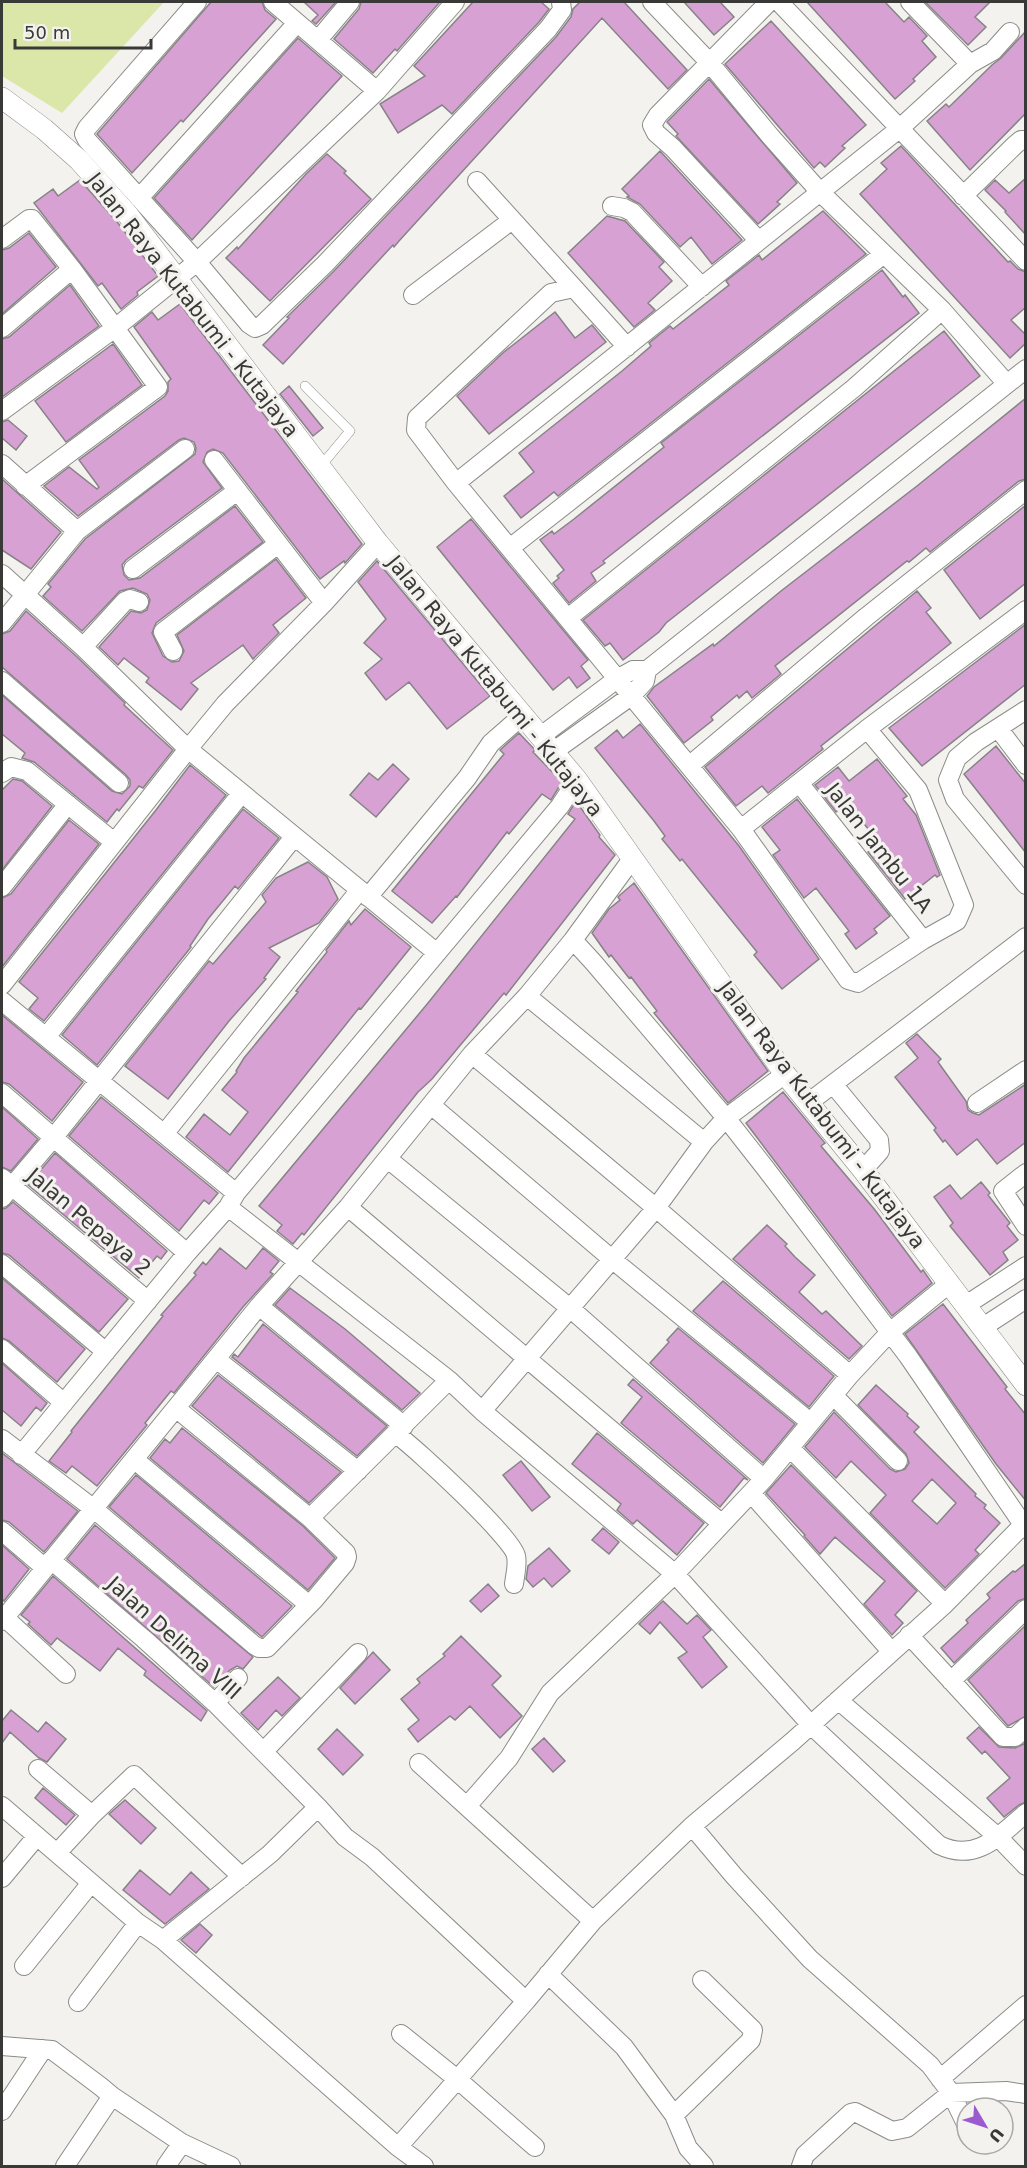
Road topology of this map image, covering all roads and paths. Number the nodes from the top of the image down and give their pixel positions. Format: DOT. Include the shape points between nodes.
graph roads {
  1 [pos="196,2"];
  2 [pos="273,2"];
  3 [pos="350,2"];
  4 [pos="455,2"];
  5 [pos="561,2"];
  6 [pos="652,2"];
  7 [pos="769,2"];
  8 [pos="779,2"];
  9 [pos="910,2"];
  10 [pos="297,23"];
  11 [pos="1010,32"];
  12 [pos="318,40"];
  13 [pos="710,62"];
  14 [pos="970,64"];
  15 [pos="377,92"];
  16 [pos="2,98"];
  17 [pos="899,129"];
  18 [pos="1026,140"];
  19 [pos="477,181"];
  20 [pos="820,192"];
  21 [pos="963,196"];
  22 [pos="139,198"];
  23 [pos="612,206"];
  24 [pos="512,220"];
  25 [pos="2,239"];
  26 [pos="759,241"];
  27 [pos="884,254"];
  28 [pos="1026,261"];
  29 [pos="197,262"];
  30 [pos="72,269"];
  31 [pos="176,279"];
  32 [pos="702,287"];
  33 [pos="574,288"];
  34 [pos="413,295"];
  35 [pos="942,310"];
  36 [pos="2,328"];
  37 [pos="115,328"];
  38 [pos="627,346"];
  39 [pos="1026,369"];
  40 [pos="1007,384"];
  41 [pos="304,386"];
  42 [pos="2,411"];
  43 [pos="185,449"];
  44 [pos="214,460"];
  45 [pos="2,464"];
  46 [pos="320,467"];
  47 [pos="456,483"];
  48 [pos="25,486"];
  49 [pos="1026,490"];
  50 [pos="237,492"];
  51 [pos="77,531"];
  52 [pos="378,543"];
  53 [pos="278,544"];
  54 [pos="510,548"];
  55 [pos="133,569"];
  56 [pos="2,574"];
  57 [pos="23,595"];
  58 [pos="139,602"];
  59 [pos="324,603"];
  60 [pos="1026,610"];
  61 [pos="568,618"];
  62 [pos="2,623"];
  63 [pos="83,647"];
  64 [pos="174,651"];
  65 [pos="647,670"];
  66 [pos="617,679"];
  67 [pos="2,681"];
  68 [pos="631,696"];
  69 [pos="1026,710"];
  70 [pos="523,715"];
  71 [pos="998,728"];
  72 [pos="867,729"];
  73 [pos="547,743"];
  74 [pos="188,749"];
  75 [pos="1026,765"];
  76 [pos="689,766"];
  77 [pos="2,773"];
  78 [pos="577,780"];
  79 [pos="119,783"];
  80 [pos="800,784"];
  81 [pos="241,794"];
  82 [pos="68,804"];
  83 [pos="741,829"];
  84 [pos="294,837"];
  85 [pos="114,842"];
  86 [pos="632,859"];
  87 [pos="1026,885"];
  88 [pos="2,887"];
  89 [pos="364,894"];
  90 [pos="573,940"];
  91 [pos="923,940"];
  92 [pos="1024,940"];
  93 [pos="437,953"];
  94 [pos="2,985"];
  95 [pos="527,996"];
  96 [pos="2,1001"];
  97 [pos="46,1037"];
  98 [pos="472,1054"];
  99 [pos="1026,1070"];
  100 [pos="785,1074"];
  101 [pos="99,1081"];
  102 [pos="833,1084"];
  103 [pos="2,1093"];
  104 [pos="808,1103"];
  105 [pos="977,1103"];
  106 [pos="431,1105"];
  107 [pos="726,1118"];
  108 [pos="164,1134"];
  109 [pos="54,1137"];
  110 [pos="704,1142"];
  111 [pos="388,1159"];
  112 [pos="863,1170"];
  113 [pos="1026,1173"];
  114 [pos="5,1187"];
  115 [pos="232,1200"];
  116 [pos="348,1207"];
  117 [pos="656,1208"];
  118 [pos="1026,1226"];
  119 [pos="187,1253"];
  120 [pos="612,1260"];
  121 [pos="298,1263"];
  122 [pos="2,1264"];
  123 [pos="1026,1266"];
  124 [pos="950,1283"];
  125 [pos="1026,1299"];
  126 [pos="148,1301"];
  127 [pos="966,1305"];
  128 [pos="259,1306"];
  129 [pos="571,1309"];
  130 [pos="983,1326"];
  131 [pos="890,1332"];
  132 [pos="2,1349"];
  133 [pos="106,1352"];
  134 [pos="216,1359"];
  135 [pos="527,1359"];
  136 [pos="850,1375"];
  137 [pos="449,1380"];
  138 [pos="1026,1385"];
  139 [pos="834,1396"];
  140 [pos="64,1403"];
  141 [pos="177,1408"];
  142 [pos="482,1411"];
  143 [pos="810,1422"];
  144 [pos="400,1430"];
  145 [pos="2,1439"];
  146 [pos="790,1448"];
  147 [pos="21,1455"];
  148 [pos="135,1460"];
  149 [pos="897,1461"];
  150 [pos="358,1471"];
  151 [pos="764,1479"];
  152 [pos="751,1493"];
  153 [pos="94,1509"];
  154 [pos="310,1518"];
  155 [pos="721,1523"];
  156 [pos="1025,1525"];
  157 [pos="2,1531"];
  158 [pos="48,1564"];
  159 [pos="675,1574"];
  160 [pos="513,1584"];
  161 [pos="945,1604"];
  162 [pos="309,1605"];
  163 [pos="1026,1610"];
  164 [pos="2,1618"];
  165 [pos="909,1635"];
  166 [pos="891,1651"];
  167 [pos="358,1653"];
  168 [pos="66,1674"];
  169 [pos="238,1678"];
  170 [pos="951,1681"];
  171 [pos="838,1700"];
  172 [pos="215,1703"];
  173 [pos="811,1725"];
  174 [pos="1026,1727"];
  175 [pos="264,1751"];
  176 [pos="419,1763"];
  177 [pos="38,1769"];
  178 [pos="468,1805"];
  179 [pos="2,1806"];
  180 [pos="318,1807"];
  181 [pos="1026,1813"];
  182 [pos="92,1815"];
  183 [pos="692,1826"];
  184 [pos="37,1836"];
  185 [pos="998,1837"];
  186 [pos="57,1853"];
  187 [pos="1026,1866"];
  188 [pos="242,1877"];
  189 [pos="2,1878"];
  190 [pos="91,1882"];
  191 [pos="593,1921"];
  192 [pos="138,1923"];
  193 [pos="163,1940"];
  194 [pos="24,1966"];
  195 [pos="548,1974"];
  196 [pos="702,1980"];
  197 [pos="526,2001"];
  198 [pos="78,2002"];
  199 [pos="1026,2005"];
  200 [pos="401,2034"];
  201 [pos="2,2046"];
  202 [pos="43,2049"];
  203 [pos="457,2079"];
  204 [pos="940,2079"];
  205 [pos="951,2093"];
  206 [pos="1026,2094"];
  207 [pos="112,2096"];
  208 [pos="955,2101"];
  209 [pos="2,2111"];
  210 [pos="674,2115"];
  211 [pos="182,2142"];
  212 [pos="398,2146"];
  213 [pos="535,2147"];
  214 [pos="65,2166"];
  215 [pos="166,2166"];
  216 [pos="231,2166"];
  217 [pos="424,2166"];
  218 [pos="704,2166"];
  219 [pos="801,2166"];
  1 -- 22 [label="street" via="84,134"];
  2 -- 10 [label="street"];
  3 -- 12 [label="street"];
  4 -- 15 [label="street"];
  5 -- 29 [label="street" via="562,10 548,29 262,325 255,328 249,324"];
  6 -- 13 [label="street"];
  7 -- 13 [label="street"];
  8 -- 17 [label="street"];
  9 -- 14 [label="street"];
  10 -- 12 [label="street"];
  10 -- 22 [label="street"];
  11 -- 14 [label="street" via="993,51"];
  12 -- 15 [label="street"];
  13 -- 20 [label="street"];
  13 -- 26 [label="street" via="652,125"];
  14 -- 17 [label="street"];
  15 -- 29 [label="street"];
  16 -- 31 [label="street, Jalan Raya Kutabumi - Kutajaya" via="79,160 128,215"];
  17 -- 20 [label="street"];
  17 -- 21 [label="street"];
  18 -- 21 [label="street" via="1015,145"];
  19 -- 24 [label="street"];
  20 -- 26 [label="street"];
  20 -- 27 [label="street"];
  21 -- 28 [label="street"];
  22 -- 29 [label="street"];
  23 -- 32 [label="street" via="632,212"];
  24 -- 33 [label="street"];
  24 -- 34 [label="street"];
  25 -- 30 [label="street" via="32,219"];
  26 -- 32 [label="street"];
  27 -- 35 [label="street"];
  27 -- 54 [label="street"];
  29 -- 31 [label="street"];
  30 -- 36 [label="street"];
  30 -- 37 [label="street"];
  31 -- 37 [label="street"];
  31 -- 46 [label="street, Jalan Raya Kutabumi - Kutajaya"];
  32 -- 38 [label="street"];
  33 -- 38 [label="street"];
  33 -- 47 [label="street" via="551,293 417,417 416,430"];
  35 -- 40 [label="street"];
  35 -- 61 [label="street" via="854,388"];
  37 -- 42 [label="street"];
  37 -- 48 [label="street" via="158,387"];
  38 -- 47 [label="street"];
  39 -- 40 [label="street"];
  40 -- 65 [label="street"];
  41 -- 46 [label="lane" via="350,431"];
  43 -- 51 [label="street"];
  44 -- 50 [label="street"];
  45 -- 48 [label="street"];
  46 -- 52 [label="street, Jalan Raya Kutabumi - Kutajaya"];
  47 -- 54 [label="street"];
  48 -- 51 [label="street"];
  49 -- 76 [label="street" via="866,617"];
  50 -- 53 [label="street"];
  50 -- 55 [label="street"];
  51 -- 57 [label="street"];
  52 -- 59 [label="street"];
  52 -- 70 [label="street, Jalan Raya Kutabumi - Kutajaya"];
  53 -- 59 [label="street"];
  53 -- 64 [label="street" via="164,632"];
  54 -- 61 [label="street"];
  56 -- 57 [label="street"];
  57 -- 62 [label="street"];
  57 -- 63 [label="street"];
  58 -- 63 [label="street" via="125,601"];
  59 -- 74 [label="street" via="225,704"];
  60 -- 72 [label="street"];
  61 -- 66 [label="street"];
  63 -- 74 [label="street"];
  65 -- 66 [label="street" via="633,670"];
  65 -- 68 [label="street" via="645,681"];
  66 -- 68 [label="street"];
  66 -- 73 [label="street"];
  67 -- 79 [label="street"];
  68 -- 73 [label="street"];
  68 -- 76 [label="street"];
  69 -- 71 [label="street"];
  70 -- 73 [label="street, Jalan Raya Kutabumi - Kutajaya"];
  70 -- 89 [label="street" via="492,743 467,778"];
  71 -- 75 [label="street"];
  71 -- 87 [label="street" via="957,758 948,780 955,799"];
  72 -- 80 [label="street"];
  72 -- 91 [label="street" via="918,790 964,905 957,921"];
  73 -- 78 [label="street, Jalan Raya Kutabumi - Kutajaya"];
  74 -- 81 [label="street"];
  74 -- 85 [label="street"];
  76 -- 83 [label="street"];
  77 -- 82 [label="street" via="11,767 27,771"];
  78 -- 86 [label="street, Jalan Raya Kutabumi - Kutajaya"];
  78 -- 93 [label="street" via="560,807"];
  80 -- 83 [label="street"];
  80 -- 91 [label="street, Jalan Jambu 1A"];
  81 -- 84 [label="street"];
  81 -- 97 [label="street"];
  82 -- 85 [label="street"];
  82 -- 88 [label="street"];
  83 -- 91 [label="street" via="848,980 858,983"];
  84 -- 89 [label="street"];
  84 -- 101 [label="street"];
  85 -- 94 [label="street"];
  86 -- 90 [label="street"];
  86 -- 100 [label="street, Jalan Raya Kutabumi - Kutajaya"];
  89 -- 93 [label="street"];
  89 -- 108 [label="street"];
  90 -- 95 [label="street"];
  90 -- 107 [label="street"];
  92 -- 102 [label="street"];
  93 -- 115 [label="street"];
  95 -- 98 [label="street"];
  95 -- 110 [label="street"];
  96 -- 97 [label="street"];
  97 -- 101 [label="street"];
  98 -- 106 [label="street"];
  98 -- 117 [label="street"];
  99 -- 105 [label="street"];
  100 -- 104 [label="street, Jalan Raya Kutabumi - Kutajaya"];
  100 -- 107 [label="street"];
  101 -- 108 [label="street"];
  101 -- 109 [label="street"];
  102 -- 104 [label="street"];
  102 -- 112 [label="street" via="879,1140 880,1151"];
  103 -- 109 [label="street"];
  104 -- 112 [label="street, Jalan Raya Kutabumi - Kutajaya"];
  106 -- 111 [label="street"];
  106 -- 120 [label="street"];
  107 -- 110 [label="street"];
  107 -- 131 [label="street"];
  108 -- 115 [label="street"];
  109 -- 114 [label="street"];
  109 -- 119 [label="street"];
  110 -- 117 [label="street"];
  111 -- 116 [label="street"];
  111 -- 129 [label="street"];
  112 -- 124 [label="street, Jalan Raya Kutabumi - Kutajaya"];
  113 -- 118 [label="street" via="1003,1191"];
  114 -- 126 [label="street, Jalan Pepaya 2"];
  115 -- 119 [label="street"];
  115 -- 121 [label="street"];
  116 -- 121 [label="street"];
  116 -- 135 [label="street"];
  117 -- 120 [label="street"];
  117 -- 136 [label="street"];
  119 -- 126 [label="street"];
  120 -- 129 [label="street"];
  120 -- 143 [label="street"];
  121 -- 128 [label="street"];
  121 -- 137 [label="street"];
  122 -- 133 [label="street"];
  123 -- 127 [label="street"];
  124 -- 127 [label="street, Jalan Raya Kutabumi - Kutajaya"];
  124 -- 131 [label="street"];
  125 -- 130 [label="street"];
  126 -- 133 [label="street"];
  127 -- 130 [label="street, Jalan Raya Kutabumi - Kutajaya"];
  128 -- 134 [label="street"];
  128 -- 144 [label="street"];
  129 -- 135 [label="street"];
  129 -- 151 [label="street"];
  130 -- 138 [label="street, Jalan Raya Kutabumi - Kutajaya"];
  131 -- 136 [label="street"];
  131 -- 156 [label="street"];
  132 -- 140 [label="street"];
  133 -- 140 [label="street"];
  134 -- 141 [label="street"];
  134 -- 150 [label="street"];
  135 -- 142 [label="street"];
  135 -- 155 [label="street"];
  136 -- 139 [label="street"];
  137 -- 142 [label="street"];
  137 -- 144 [label="street"];
  139 -- 143 [label="street"];
  139 -- 149 [label="street"];
  140 -- 147 [label="street"];
  141 -- 148 [label="street"];
  141 -- 154 [label="street"];
  142 -- 159 [label="street"];
  143 -- 146 [label="street"];
  144 -- 150 [label="street"];
  144 -- 160 [label="street" via="511,1545 516,1555"];
  145 -- 147 [label="street"];
  146 -- 151 [label="street"];
  146 -- 161 [label="street"];
  147 -- 153 [label="street"];
  148 -- 153 [label="street"];
  148 -- 162 [label="street"];
  150 -- 154 [label="street"];
  151 -- 152 [label="street"];
  152 -- 155 [label="street"];
  152 -- 166 [label="street"];
  153 -- 158 [label="street"];
  153 -- 162 [label="street" via="259,1648 267,1648"];
  154 -- 162 [label="street" via="347,1557"];
  155 -- 159 [label="street"];
  156 -- 161 [label="street"];
  157 -- 158 [label="street, Jalan Delima VIII"];
  158 -- 164 [label="street"];
  158 -- 172 [label="street, Jalan Delima VIII" via="144,1639"];
  159 -- 173 [label="street"];
  159 -- 178 [label="street" via="550,1693 509,1758"];
  161 -- 165 [label="street"];
  163 -- 170 [label="street"];
  164 -- 168 [label="street"];
  165 -- 166 [label="street"];
  165 -- 170 [label="street"];
  166 -- 171 [label="street"];
  167 -- 175 [label="street"];
  169 -- 172 [label="street"];
  170 -- 174 [label="street" via="1003,1737 1014,1737"];
  171 -- 173 [label="street"];
  171 -- 185 [label="street"];
  172 -- 175 [label="street, Jalan Delima VIII"];
  173 -- 183 [label="street"];
  173 -- 185 [label="street" via="941,1847 970,1851"];
  175 -- 180 [label="street, Jalan Delima VIII"];
  176 -- 178 [label="street"];
  177 -- 182 [label="street"];
  178 -- 191 [label="street"];
  179 -- 184 [label="street"];
  180 -- 188 [label="street"];
  180 -- 197 [label="street, Jalan Delima VIII" via="345,1837 372,1857"];
  181 -- 185 [label="street"];
  182 -- 186 [label="street"];
  182 -- 188 [label="street" via="134,1775"];
  183 -- 191 [label="street"];
  183 -- 204 [label="street" via="810,1959 930,2065"];
  184 -- 186 [label="street"];
  184 -- 189 [label="street"];
  185 -- 187 [label="street"];
  186 -- 190 [label="street"];
  188 -- 193 [label="street"];
  190 -- 192 [label="street"];
  190 -- 194 [label="street"];
  191 -- 195 [label="street"];
  192 -- 193 [label="street"];
  192 -- 198 [label="street"];
  193 -- 212 [label="street"];
  195 -- 197 [label="street"];
  195 -- 210 [label="street" via="624,2047"];
  196 -- 210 [label="street" via="753,2035"];
  197 -- 203 [label="street"];
  199 -- 204 [label="street"];
  200 -- 203 [label="street"];
  201 -- 202 [label="street"];
  202 -- 207 [label="street" via="52,2050"];
  202 -- 209 [label="street"];
  203 -- 212 [label="street"];
  203 -- 213 [label="street"];
  204 -- 205 [label="street"];
  205 -- 206 [label="street"];
  205 -- 208 [label="street"];
  205 -- 219 [label="street" via="907,2128 892,2131 851,2113 805,2155"];
  207 -- 211 [label="street"];
  207 -- 214 [label="street"];
  210 -- 218 [label="street" via="688,2148"];
  211 -- 215 [label="street"];
  211 -- 216 [label="street"];
  212 -- 217 [label="street"];
}
